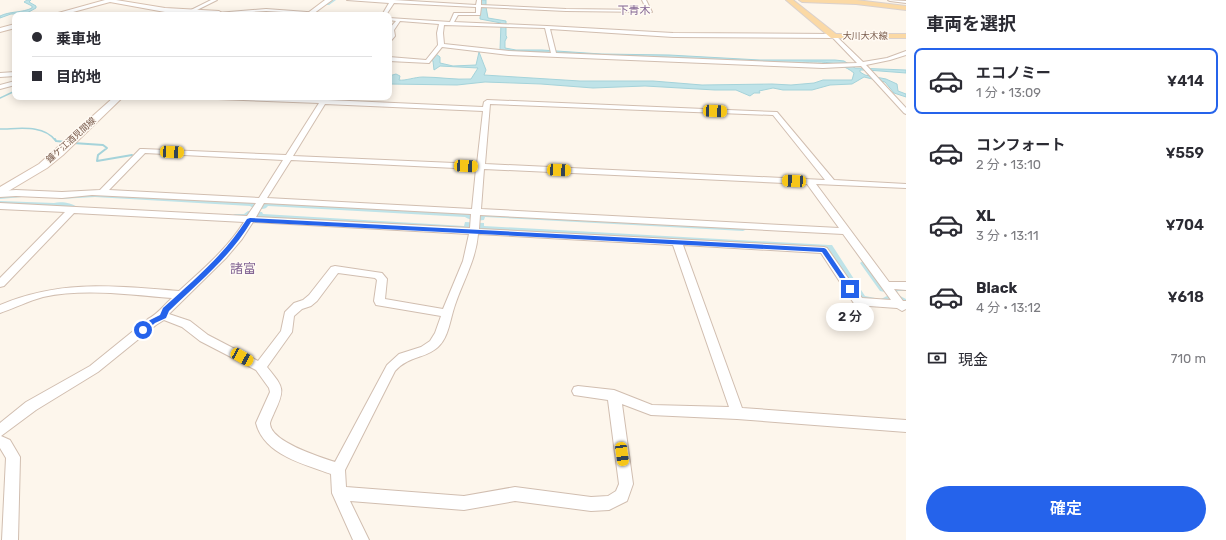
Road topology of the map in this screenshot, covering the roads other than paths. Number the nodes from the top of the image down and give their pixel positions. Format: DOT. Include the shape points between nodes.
graph roads {
  1 [pos="110,0"];
  2 [pos="215,0"];
  3 [pos="295,0"];
  4 [pos="301,0"];
  5 [pos="329,0"];
  6 [pos="349,0"];
  7 [pos="479,0"];
  8 [pos="644,0"];
  9 [pos="789,0"];
  10 [pos="802,0"];
  11 [pos="890,0"];
  12 [pos="392,1"];
  13 [pos="897,1"];
  14 [pos="906,2"];
  15 [pos="479,6"];
  16 [pos="568,8"];
  17 [pos="906,8"];
  18 [pos="65,12"];
  19 [pos="189,12"];
  20 [pos="242,12"];
  21 [pos="287,12"];
  22 [pos="311,12"];
  23 [pos="386,12"];
  24 [pos="567,16"];
  25 [pos="392,19"];
  26 [pos="399,20"];
  27 [pos="442,23"];
  28 [pos="452,24"];
  29 [pos="12,27"];
  30 [pos="547,27"];
  31 [pos="392,29"];
  32 [pos="0,30"];
  33 [pos="834,36"];
  34 [pos="906,36"];
  35 [pos="441,45"];
  36 [pos="553,53"];
  37 [pos="906,53"];
  38 [pos="392,59"];
  39 [pos="865,67"];
  40 [pos="12,74"];
  41 [pos="0,75"];
  42 [pos="12,84"];
  43 [pos="0,87"];
  44 [pos="889,94"];
  45 [pos="902,98"];
  46 [pos="116,100"];
  47 [pos="320,100"];
  48 [pos="486,109"];
  49 [pos="906,112"];
  50 [pos="288,158"];
  51 [pos="481,167"];
  52 [pos="810,182"];
  53 [pos="831,182"];
  54 [pos="906,186"];
  55 [pos="0,193"];
  56 [pos="102,193"];
  57 [pos="261,202"];
  58 [pos="0,206"];
  59 [pos="72,210"];
  60 [pos="251,218"];
  61 [pos="475,222"];
  62 [pos="846,231"];
  63 [pos="676,243"];
  64 [pos="0,284"];
  65 [pos="906,286"];
  66 [pos="887,287"];
  67 [pos="182,295"];
  68 [pos="901,305"];
  69 [pos="0,309"];
  70 [pos="446,313"];
  71 [pos="163,316"];
  72 [pos="260,367"];
  73 [pos="578,391"];
  74 [pos="614,395"];
  75 [pos="737,413"];
  76 [pos="906,426"];
  77 [pos="0,431"];
  78 [pos="0,442"];
  79 [pos="338,470"];
  80 [pos="339,493"];
  81 [pos="10,540"];
  82 [pos="361,540"];
  1 -- 18 [label="main road"];
  1 -- 19 [label="main road"];
  2 -- 19 [label="street"];
  3 -- 4 [label="street"];
  5 -- 22 [label="main road"];
  6 -- 12 [label="street"];
  7 -- 15 [label="street"];
  8 -- 16 [label="street" via="650,11"];
  9 -- 33 [label="main road, 大川大木線"];
  10 -- 17 [label="main road" via="856,2"];
  11 -- 13 [label="street"];
  12 -- 15 [label="street"];
  12 -- 23 [label="street"];
  13 -- 14 [label="street"];
  15 -- 16 [label="street"];
  15 -- 28 [label="street" via="478,14 455,14"];
  16 -- 24 [label="street"];
  20 -- 21 [label="street"];
  25 -- 26 [label="street"];
  26 -- 27 [label="street"];
  26 -- 31 [label="street"];
  27 -- 28 [label="street"];
  27 -- 35 [label="street"];
  28 -- 30 [label="street"];
  29 -- 32 [label="main road"];
  30 -- 33 [label="street" via="570,26 690,36"];
  30 -- 36 [label="street"];
  33 -- 34 [label="main road, 大川大木線"];
  33 -- 39 [label="street"];
  35 -- 36 [label="street" via="494,52"];
  35 -- 38 [label="street" via="427,62"];
  36 -- 39 [label="street"];
  37 -- 39 [label="street"];
  39 -- 44 [label="street"];
  40 -- 41 [label="street"];
  42 -- 43 [label="street"];
  44 -- 45 [label="street"];
  44 -- 49 [label="street"];
  46 -- 55 [label="main road, 鐘ケ江酒見間線" via="43,166"];
  47 -- 48 [label="street"];
  47 -- 50 [label="street"];
  48 -- 51 [label="street"];
  48 -- 53 [label="street" via="487,102 775,113"];
  50 -- 51 [label="street"];
  50 -- 56 [label="street" via="143,151"];
  50 -- 57 [label="street"];
  51 -- 52 [label="street"];
  51 -- 61 [label="street"];
  52 -- 53 [label="street"];
  52 -- 62 [label="street"];
  53 -- 54 [label="street"];
  55 -- 56 [label="street"];
  56 -- 57 [label="street"];
  57 -- 60 [label="street"];
  57 -- 61 [label="street"];
  58 -- 59 [label="street"];
  59 -- 60 [label="street"];
  59 -- 64 [label="street"];
  60 -- 61 [label="street"];
  60 -- 67 [label="street" via="223,256"];
  61 -- 62 [label="street"];
  61 -- 63 [label="street"];
  61 -- 70 [label="street" via="471,254"];
  62 -- 66 [label="street"];
  63 -- 68 [label="street" via="824,250 859,302"];
  63 -- 75 [label="street"];
  65 -- 66 [label="street"];
  66 -- 68 [label="street"];
  67 -- 69 [label="street" via="85,288 27,296"];
  67 -- 71 [label="street"];
  70 -- 72 [label="street" via="380,302 382,279 378,275 335,269 313,298 298,306 289,315 286,332"];
  70 -- 79 [label="street" via="442,332 434,344 403,358 391,368"];
  71 -- 72 [label="street" via="186,324 204,338"];
  71 -- 77 [label="street" via="94,369 31,406"];
  72 -- 79 [label="street" via="275,386 276,392 263,423 267,434 288,450"];
  73 -- 74 [label="street"];
  74 -- 75 [label="street" via="651,410"];
  74 -- 80 [label="street" via="626,484 622,496 609,503 591,504 515,494 464,502"];
  75 -- 76 [label="street"];
  78 -- 81 [label="street" via="5,444 13,457"];
  79 -- 80 [label="street"];
  80 -- 82 [label="street"];
}
